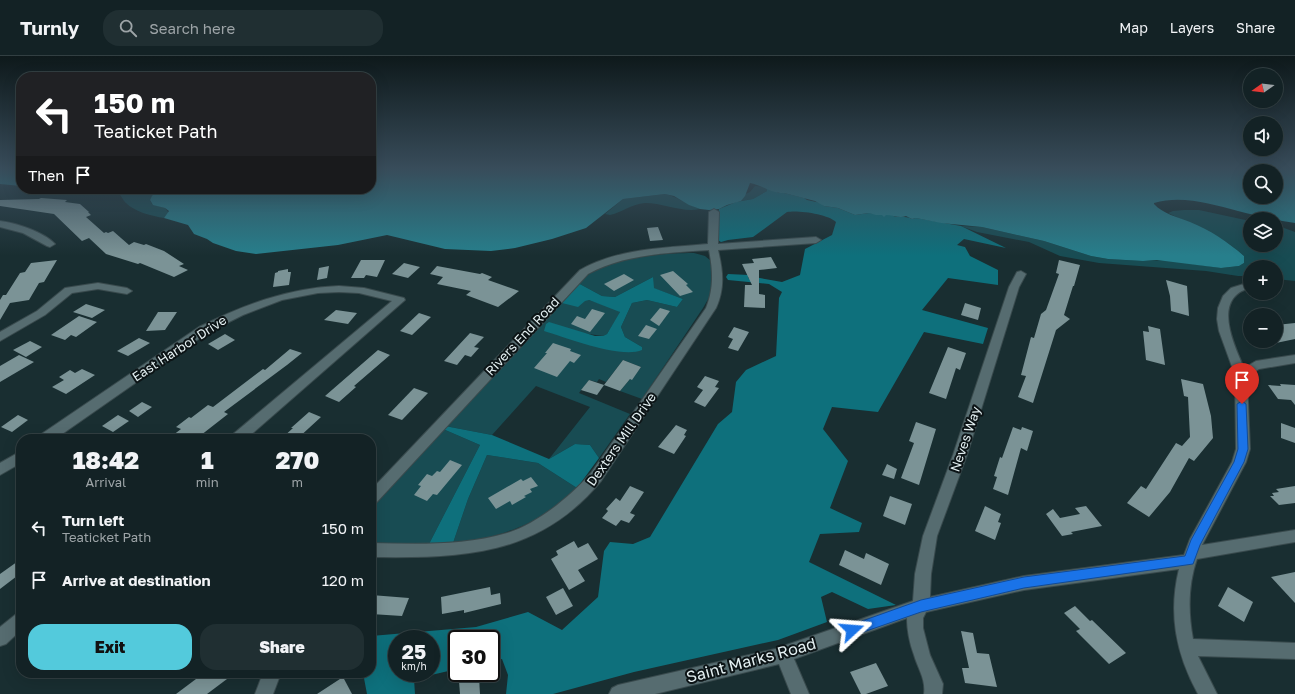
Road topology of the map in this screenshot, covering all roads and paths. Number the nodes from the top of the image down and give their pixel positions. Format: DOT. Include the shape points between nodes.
graph roads {
  1 [pos="714,212"];
  2 [pos="0,224"];
  3 [pos="816,240"];
  4 [pos="50,244"];
  5 [pos="713,247"];
  6 [pos="1021,274"];
  7 [pos="1243,287"];
  8 [pos="127,291"];
  9 [pos="0,337"];
  10 [pos="1295,359"];
  11 [pos="1241,375"];
  12 [pos="52,434"];
  13 [pos="243,434"];
  14 [pos="16,459"];
  15 [pos="0,470"];
  16 [pos="376,494"];
  17 [pos="1295,536"];
  18 [pos="376,550"];
  19 [pos="1190,557"];
  20 [pos="921,606"];
  21 [pos="16,624"];
  22 [pos="0,638"];
  23 [pos="1186,647"];
  24 [pos="1295,651"];
  25 [pos="784,654"];
  26 [pos="270,678"];
  27 [pos="264,694"];
  28 [pos="618,694"];
  29 [pos="800,694"];
  30 [pos="933,694"];
  31 [pos="1208,694"];
  1 -- 5 [label="street, Dexters Mill Drive"];
  2 -- 4 [label="street" via="31,233"];
  3 -- 5 [label="street, Rivers End Road"];
  5 -- 16 [label="street, Rivers End Road" via="615,259 597,264 584,272"];
  5 -- 18 [label="street, Dexters Mill Drive" via="719,277 711,308 585,490 551,518 499,542 443,550"];
  6 -- 20 [label="street, Neves Way" via="1014,287 960,455 930,536 923,574"];
  7 -- 11 [label="street" via="1236,289 1224,302 1222,323"];
  8 -- 9 [label="street" via="98,286 68,290 41,313"];
  10 -- 11 [label="street" via="1256,365"];
  11 -- 19 [label="street" via="1243,449 1239,462"];
  12 -- 13 [label="street, East Harbor Drive" via="203,330 250,307 316,291 358,290 400,300"];
  14 -- 15 [label="street"];
  17 -- 19 [label="street, Saint Marks Road"];
  19 -- 20 [label="street, Saint Marks Road" via="1024,582"];
  19 -- 23 [label="street" via="1183,581 1180,611"];
  20 -- 25 [label="street, Saint Marks Road"];
  20 -- 30 [label="street, Neves Way" via="915,617 916,628 922,655 934,684"];
  21 -- 22 [label="street"];
  23 -- 24 [label="street"];
  23 -- 31 [label="street" via="1198,678"];
  25 -- 28 [label="street, Saint Marks Road"];
  25 -- 29 [label="street"];
  26 -- 27 [label="street"];
}
